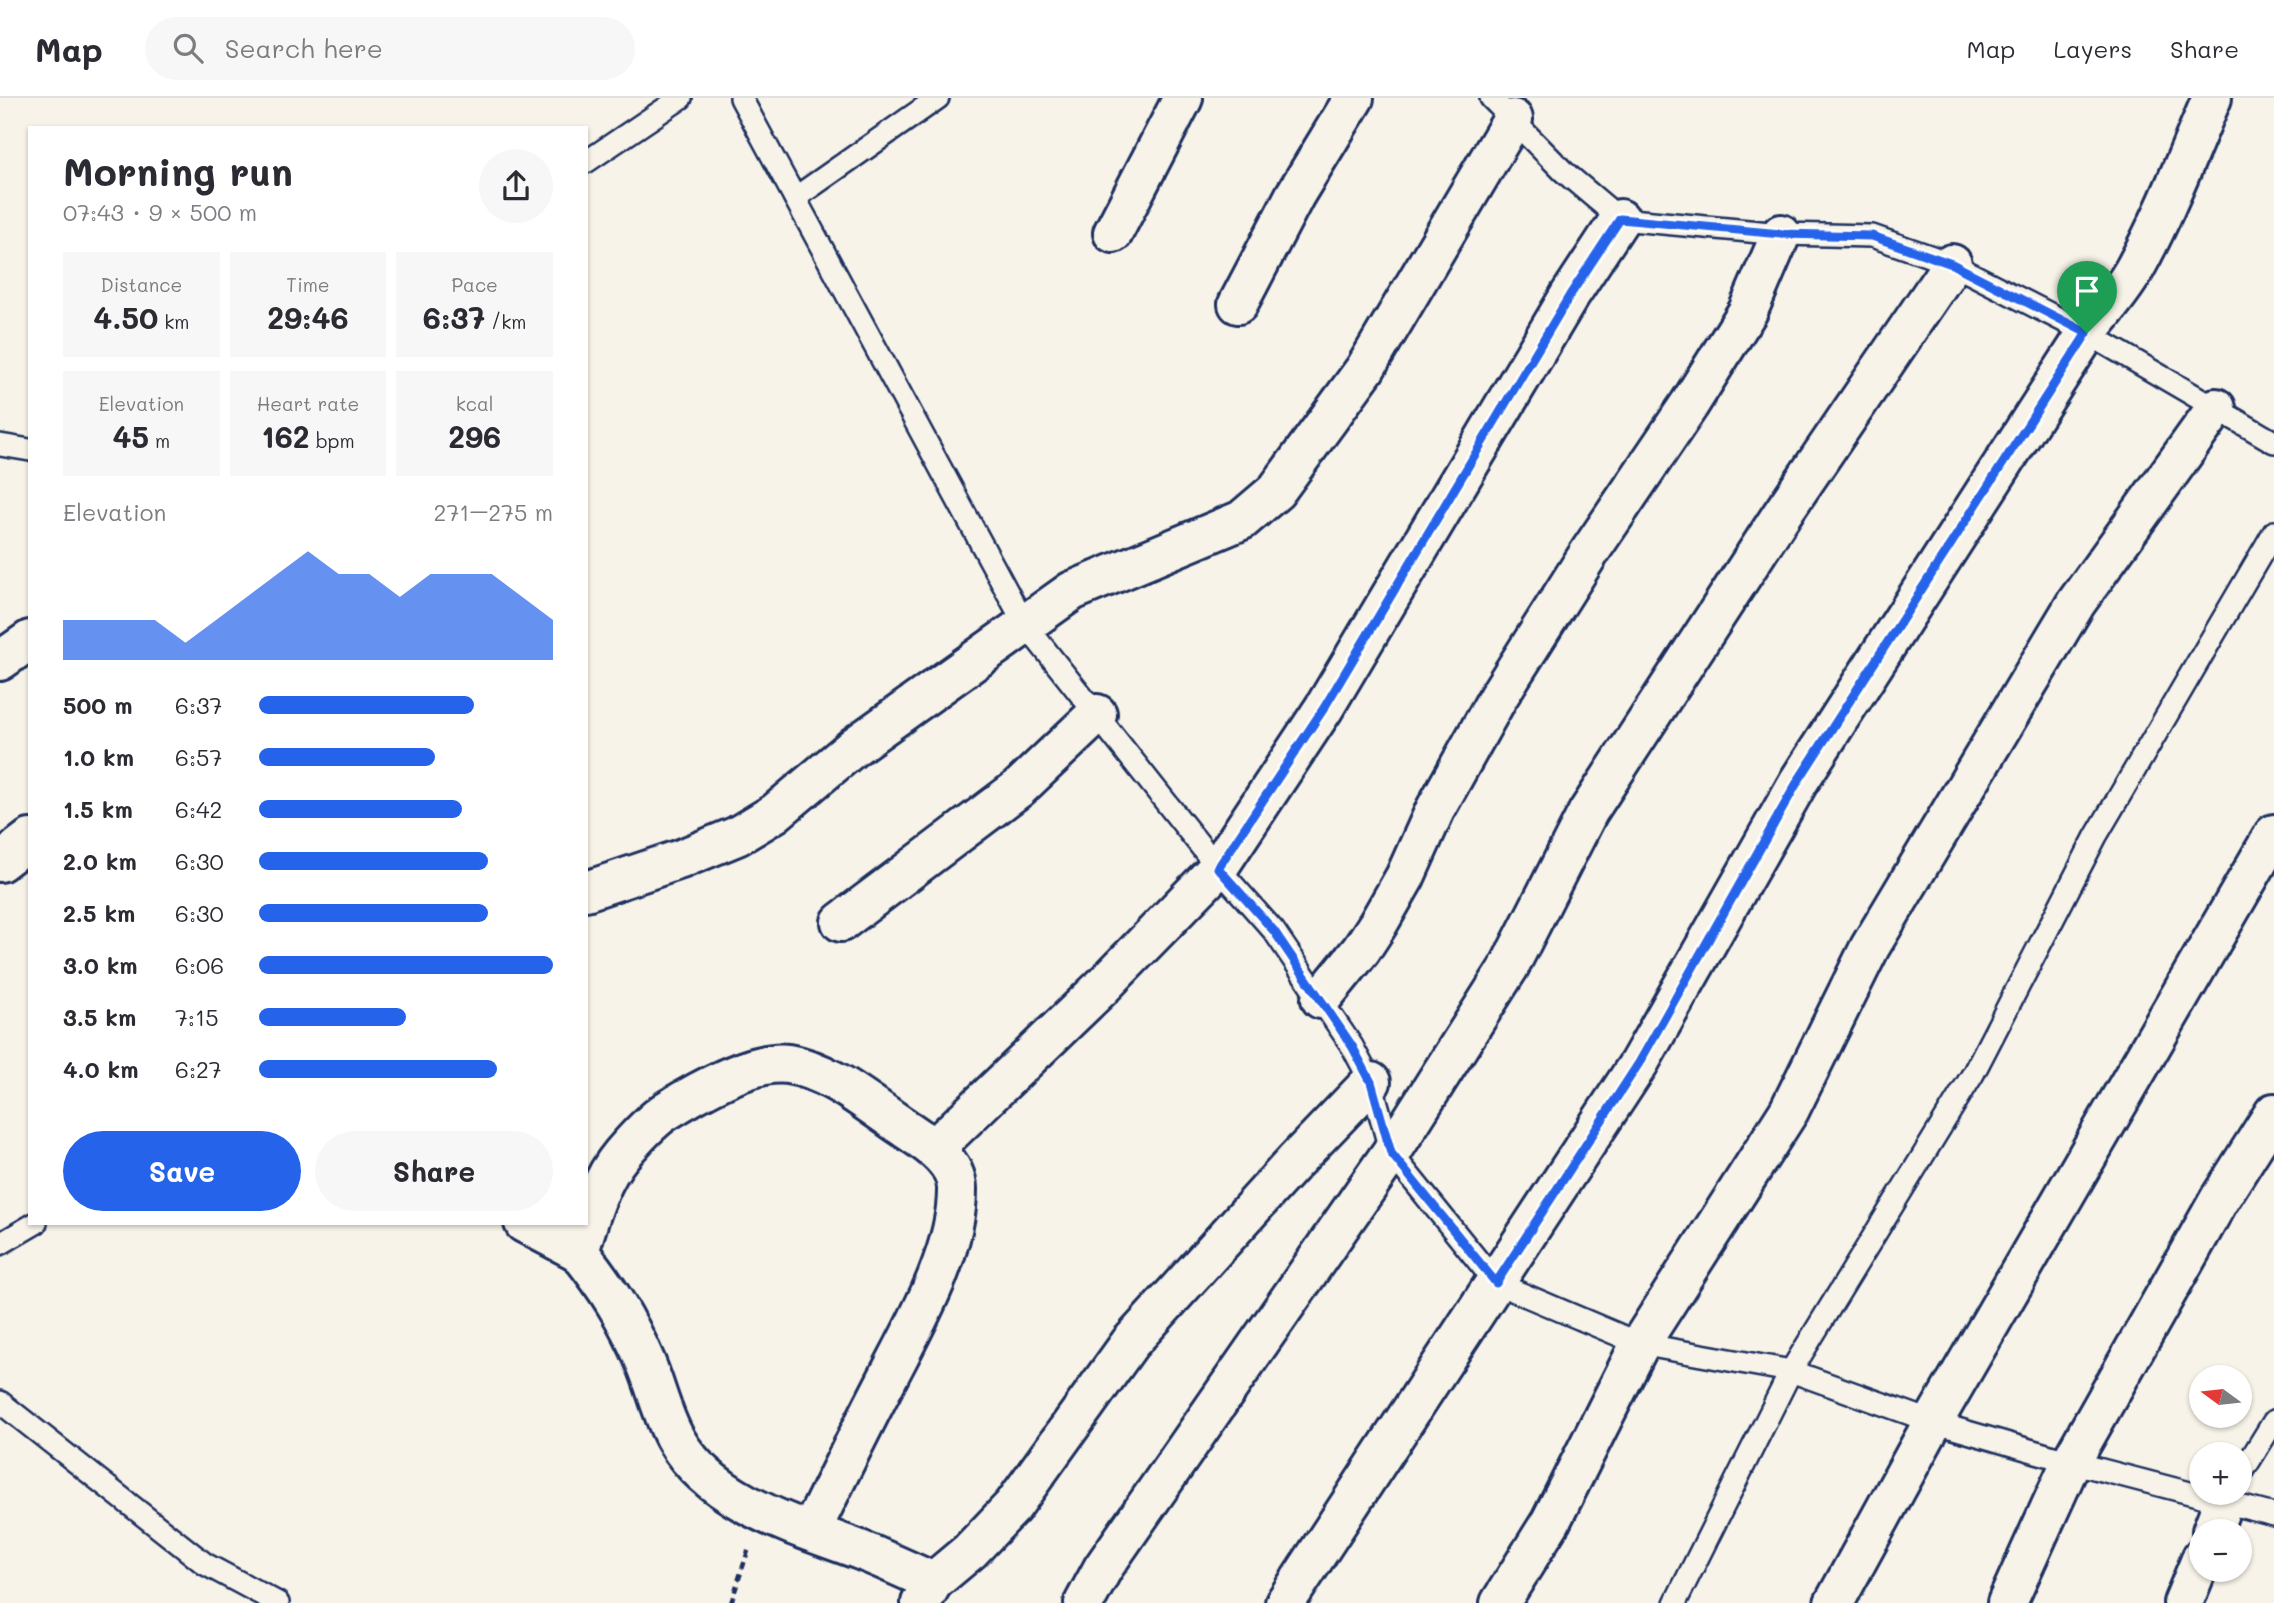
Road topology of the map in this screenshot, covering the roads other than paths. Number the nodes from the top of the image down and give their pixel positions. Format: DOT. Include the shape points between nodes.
graph roads {
  1 [pos="681,98"];
  2 [pos="741,98"];
  3 [pos="938,98"];
  4 [pos="1184,98"];
  5 [pos="1354,98"];
  6 [pos="2212,98"];
  7 [pos="1502,109"];
  8 [pos="588,161"];
  9 [pos="795,198"];
  10 [pos="1620,219"];
  11 [pos="1113,233"];
  12 [pos="1781,234"];
  13 [pos="1952,264"];
  14 [pos="1238,304"];
  15 [pos="2087,333"];
  16 [pos="2216,408"];
  17 [pos="2274,442"];
  18 [pos="0,445"];
  19 [pos="28,450"];
  20 [pos="2274,533"];
  21 [pos="1024,623"];
  22 [pos="28,641"];
  23 [pos="0,661"];
  24 [pos="1097,714"];
  25 [pos="2274,834"];
  26 [pos="28,841"];
  27 [pos="0,862"];
  28 [pos="1218,868"];
  29 [pos="588,890"];
  30 [pos="841,922"];
  31 [pos="1321,999"];
  32 [pos="1371,1082"];
  33 [pos="2274,1113"];
  34 [pos="935,1149"];
  35 [pos="1391,1153"];
  36 [pos="588,1224"];
  37 [pos="33,1225"];
  38 [pos="528,1225"];
  39 [pos="588,1225"];
  40 [pos="0,1244"];
  41 [pos="579,1252"];
  42 [pos="1496,1283"];
  43 [pos="1640,1343"];
  44 [pos="1791,1371"];
  45 [pos="0,1402"];
  46 [pos="1933,1422"];
  47 [pos="2274,1422"];
  48 [pos="2252,1458"];
  49 [pos="2071,1462"];
  50 [pos="2189,1491"];
  51 [pos="2242,1505"];
  52 [pos="2274,1515"];
  53 [pos="810,1531"];
  54 [pos="2192,1582"];
  55 [pos="927,1592"];
  56 [pos="278,1603"];
  57 [pos="1084,1603"];
  58 [pos="1285,1603"];
  59 [pos="1500,1603"];
  60 [pos="1675,1603"];
  61 [pos="1834,1603"];
  62 [pos="2007,1603"];
  63 [pos="2183,1603"];
  1 -- 8 [label="lane"];
  2 -- 9 [label="lane"];
  3 -- 9 [label="lane"];
  4 -- 11 [label="street"];
  5 -- 14 [label="street" via="1294,195"];
  6 -- 15 [label="street" via="2133,273"];
  7 -- 10 [label="lane" via="1563,171"];
  7 -- 21 [label="street" via="1365,369 1276,491 1242,520 1072,591"];
  9 -- 21 [label="lane"];
  10 -- 12 [label="lane"];
  10 -- 28 [label="street" via="1324,708"];
  12 -- 13 [label="lane" via="1872,236"];
  12 -- 31 [label="street" via="1748,311 1499,697 1378,923"];
  13 -- 15 [label="lane"];
  13 -- 35 [label="street" via="1588,812 1508,967"];
  15 -- 16 [label="lane"];
  15 -- 42 [label="street" via="1798,781 1639,1063"];
  16 -- 17 [label="lane"];
  16 -- 43 [label="street" via="2076,603 1870,947 1788,1111"];
  18 -- 19 [label="lane"];
  20 -- 44 [label="lane" via="2096,836 1973,1074"];
  21 -- 24 [label="lane"];
  21 -- 29 [label="street" via="855,746 775,813 726,841"];
  22 -- 23 [label="street"];
  24 -- 28 [label="lane"];
  24 -- 30 [label="street" via="1019,788"];
  25 -- 46 [label="street"];
  26 -- 27 [label="street"];
  28 -- 31 [label="lane" via="1274,931"];
  28 -- 34 [label="street"];
  31 -- 32 [label="lane"];
  32 -- 35 [label="lane"];
  32 -- 55 [label="street" via="1130,1343 1013,1506"];
  33 -- 49 [label="street" via="2219,1200"];
  34 -- 36 [label="street" via="833,1080 785,1064 761,1065 664,1112 619,1156"];
  34 -- 53 [label="street" via="957,1184 956,1207 937,1274"];
  35 -- 42 [label="lane"];
  35 -- 57 [label="street" via="1103,1568"];
  37 -- 40 [label="lane"];
  38 -- 41 [label="street"];
  39 -- 41 [label="street"];
  41 -- 53 [label="street" via="610,1291 645,1360 675,1439 694,1465 719,1486"];
  42 -- 43 [label="lane"];
  42 -- 58 [label="street"];
  43 -- 44 [label="lane"];
  43 -- 59 [label="street" via="1551,1521"];
  44 -- 46 [label="lane"];
  44 -- 60 [label="lane"];
  45 -- 56 [label="lane" via="205,1564"];
  46 -- 49 [label="lane"];
  46 -- 61 [label="street"];
  47 -- 48 [label="lane"];
  49 -- 50 [label="lane"];
  49 -- 62 [label="street"];
  51 -- 52 [label="lane"];
  53 -- 55 [label="street"];
  54 -- 63 [label="street"];
}
